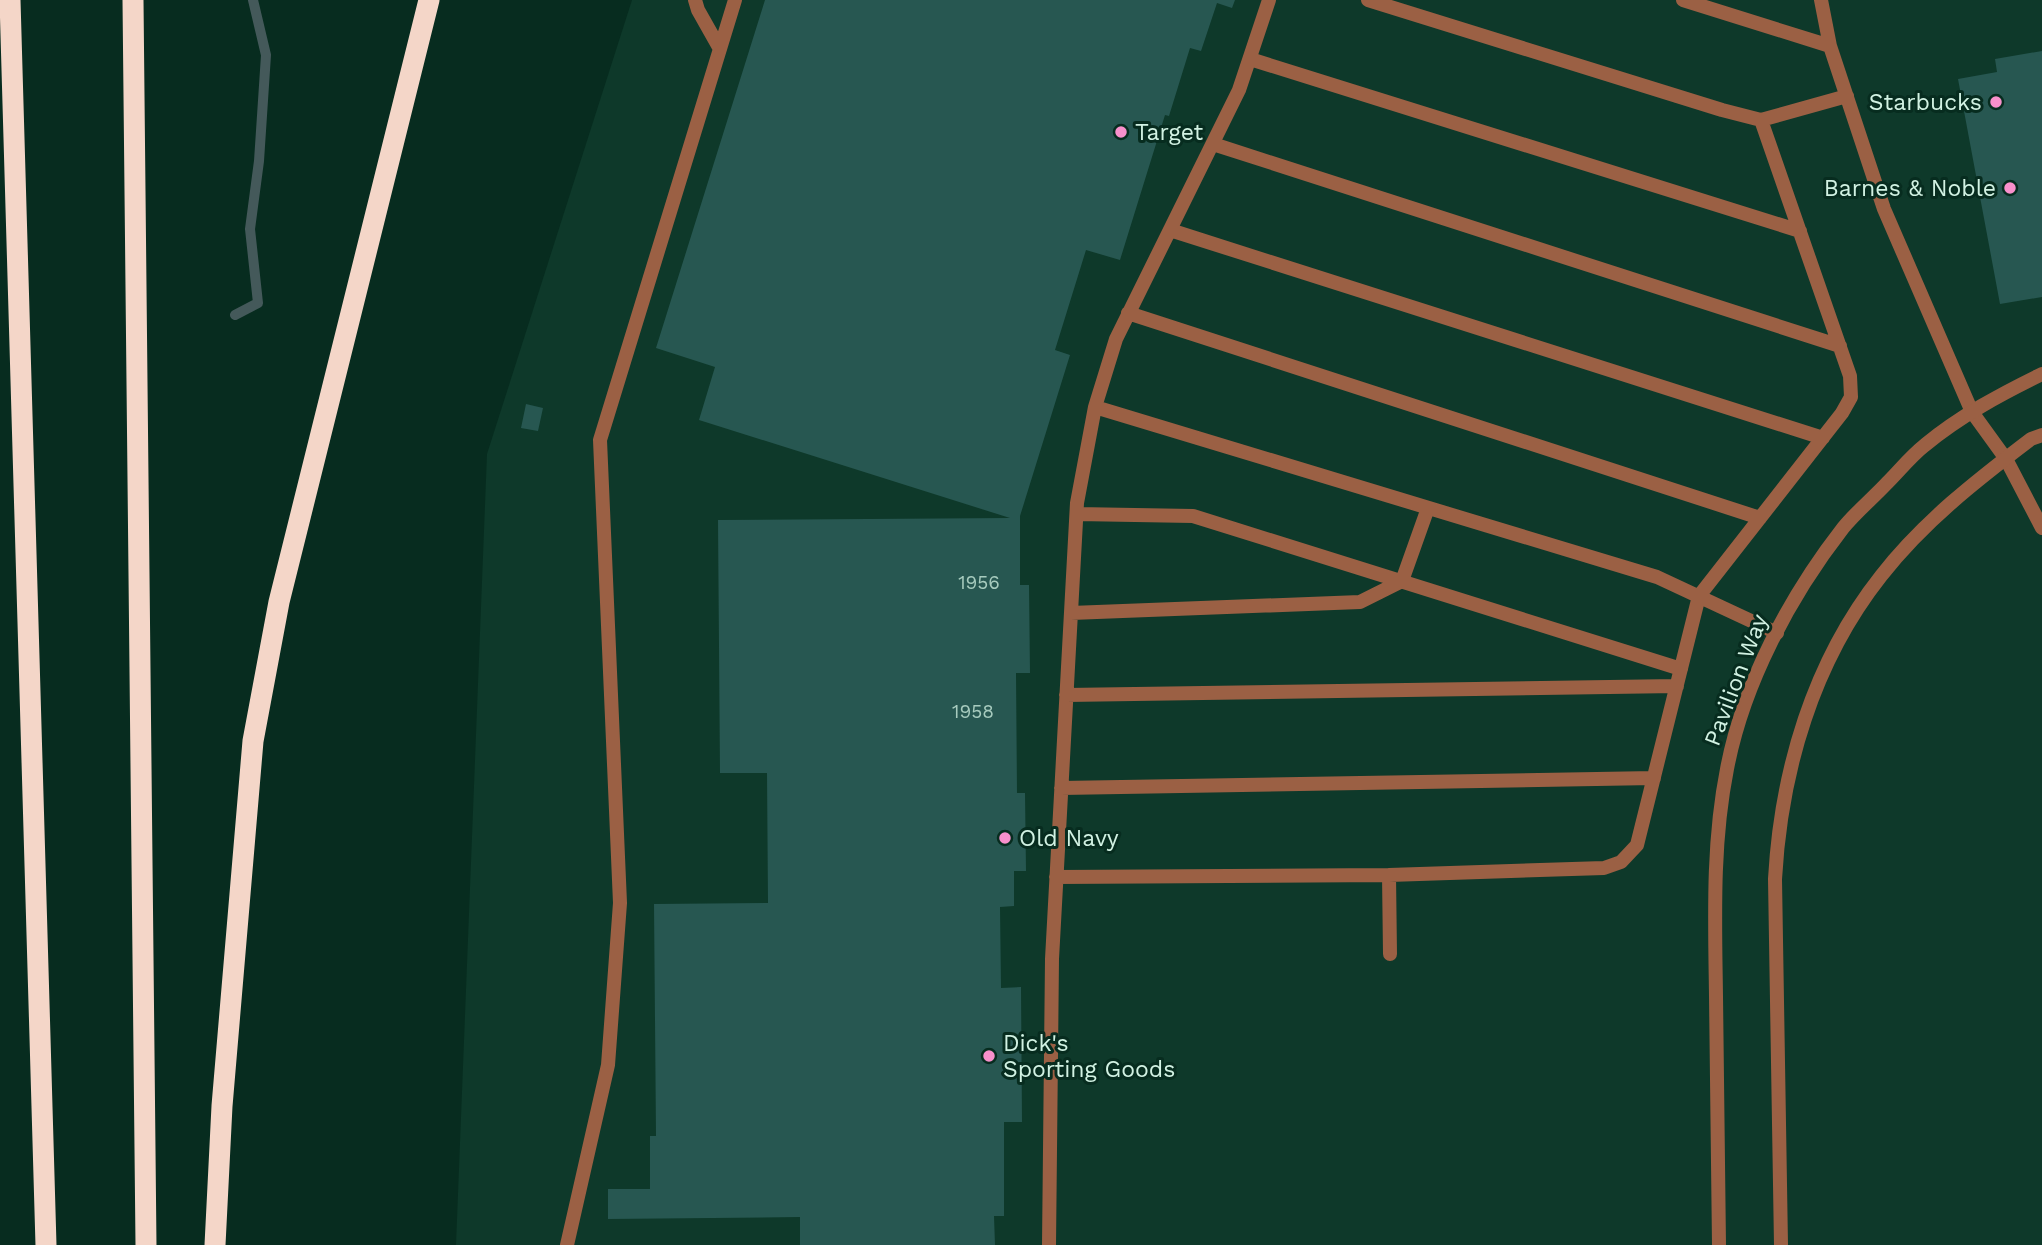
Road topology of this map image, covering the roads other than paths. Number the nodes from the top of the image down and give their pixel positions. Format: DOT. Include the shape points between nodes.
graph roads {
  1 [pos="10,0"];
  2 [pos="133,0"];
  3 [pos="429,0"];
  4 [pos="695,0"];
  5 [pos="735,0"];
  6 [pos="1269,0"];
  7 [pos="1368,0"];
  8 [pos="1683,0"];
  9 [pos="1821,0"];
  10 [pos="1830,46"];
  11 [pos="720,49"];
  12 [pos="1250,59"];
  13 [pos="1847,96"];
  14 [pos="1761,120"];
  15 [pos="1213,144"];
  16 [pos="1170,230"];
  17 [pos="1800,231"];
  18 [pos="1128,313"];
  19 [pos="1840,346"];
  20 [pos="2042,374"];
  21 [pos="1095,407"];
  22 [pos="1972,412"];
  23 [pos="2042,435"];
  24 [pos="1823,438"];
  25 [pos="2006,459"];
  26 [pos="1428,508"];
  27 [pos="1077,514"];
  28 [pos="1760,518"];
  29 [pos="2042,528"];
  30 [pos="1402,581"];
  31 [pos="1699,596"];
  32 [pos="1071,613"];
  33 [pos="1777,633"];
  34 [pos="1681,669"];
  35 [pos="1677,686"];
  36 [pos="1066,695"];
  37 [pos="1654,778"];
  38 [pos="1061,788"];
  39 [pos="1389,875"];
  40 [pos="1056,877"];
  41 [pos="1390,954"];
  42 [pos="46,1245"];
  43 [pos="146,1245"];
  44 [pos="215,1245"];
  45 [pos="566,1245"];
  46 [pos="1049,1245"];
  47 [pos="1719,1245"];
  48 [pos="1782,1245"];
  1 -- 42 [label="highway"];
  2 -- 43 [label="highway"];
  3 -- 44 [label="highway" via="278,602 253,741"];
  4 -- 11 [label="street"];
  5 -- 11 [label="street"];
  6 -- 12 [label="street"];
  7 -- 14 [label="street"];
  8 -- 10 [label="street"];
  9 -- 10 [label="street"];
  10 -- 13 [label="street"];
  11 -- 45 [label="street" via="600,440 620,903 608,1065"];
  12 -- 15 [label="street"];
  12 -- 17 [label="street"];
  13 -- 14 [label="street"];
  13 -- 22 [label="street" via="1884,209"];
  14 -- 17 [label="street"];
  15 -- 16 [label="street"];
  15 -- 19 [label="street"];
  16 -- 18 [label="street"];
  16 -- 24 [label="street"];
  17 -- 19 [label="street"];
  18 -- 21 [label="street"];
  18 -- 28 [label="street"];
  19 -- 24 [label="street" via="1851,397"];
  20 -- 22 [label="street, Pavilion Way"];
  21 -- 26 [label="street"];
  21 -- 27 [label="street"];
  22 -- 25 [label="street"];
  22 -- 33 [label="street, Pavilion Way" via="1923,446 1845,526 1812,570"];
  23 -- 25 [label="street"];
  24 -- 28 [label="street"];
  25 -- 29 [label="street"];
  25 -- 48 [label="street" via="1969,486 1903,550 1860,606 1815,690 1787,781 1775,879"];
  26 -- 30 [label="street"];
  26 -- 31 [label="street" via="1657,578"];
  27 -- 30 [label="street" via="1194,516"];
  27 -- 32 [label="street"];
  28 -- 31 [label="street"];
  30 -- 32 [label="street" via="1360,602"];
  30 -- 34 [label="street"];
  31 -- 33 [label="street"];
  31 -- 34 [label="street"];
  32 -- 36 [label="street"];
  33 -- 47 [label="street, Pavilion Way" via="1741,718 1727,768 1717,841"];
  34 -- 35 [label="street"];
  35 -- 36 [label="street"];
  35 -- 37 [label="street"];
  36 -- 38 [label="street"];
  37 -- 38 [label="street"];
  37 -- 39 [label="street" via="1637,845 1621,862 1604,868"];
  38 -- 40 [label="street"];
  39 -- 40 [label="street"];
  39 -- 41 [label="street"];
  40 -- 46 [label="street"];
}
